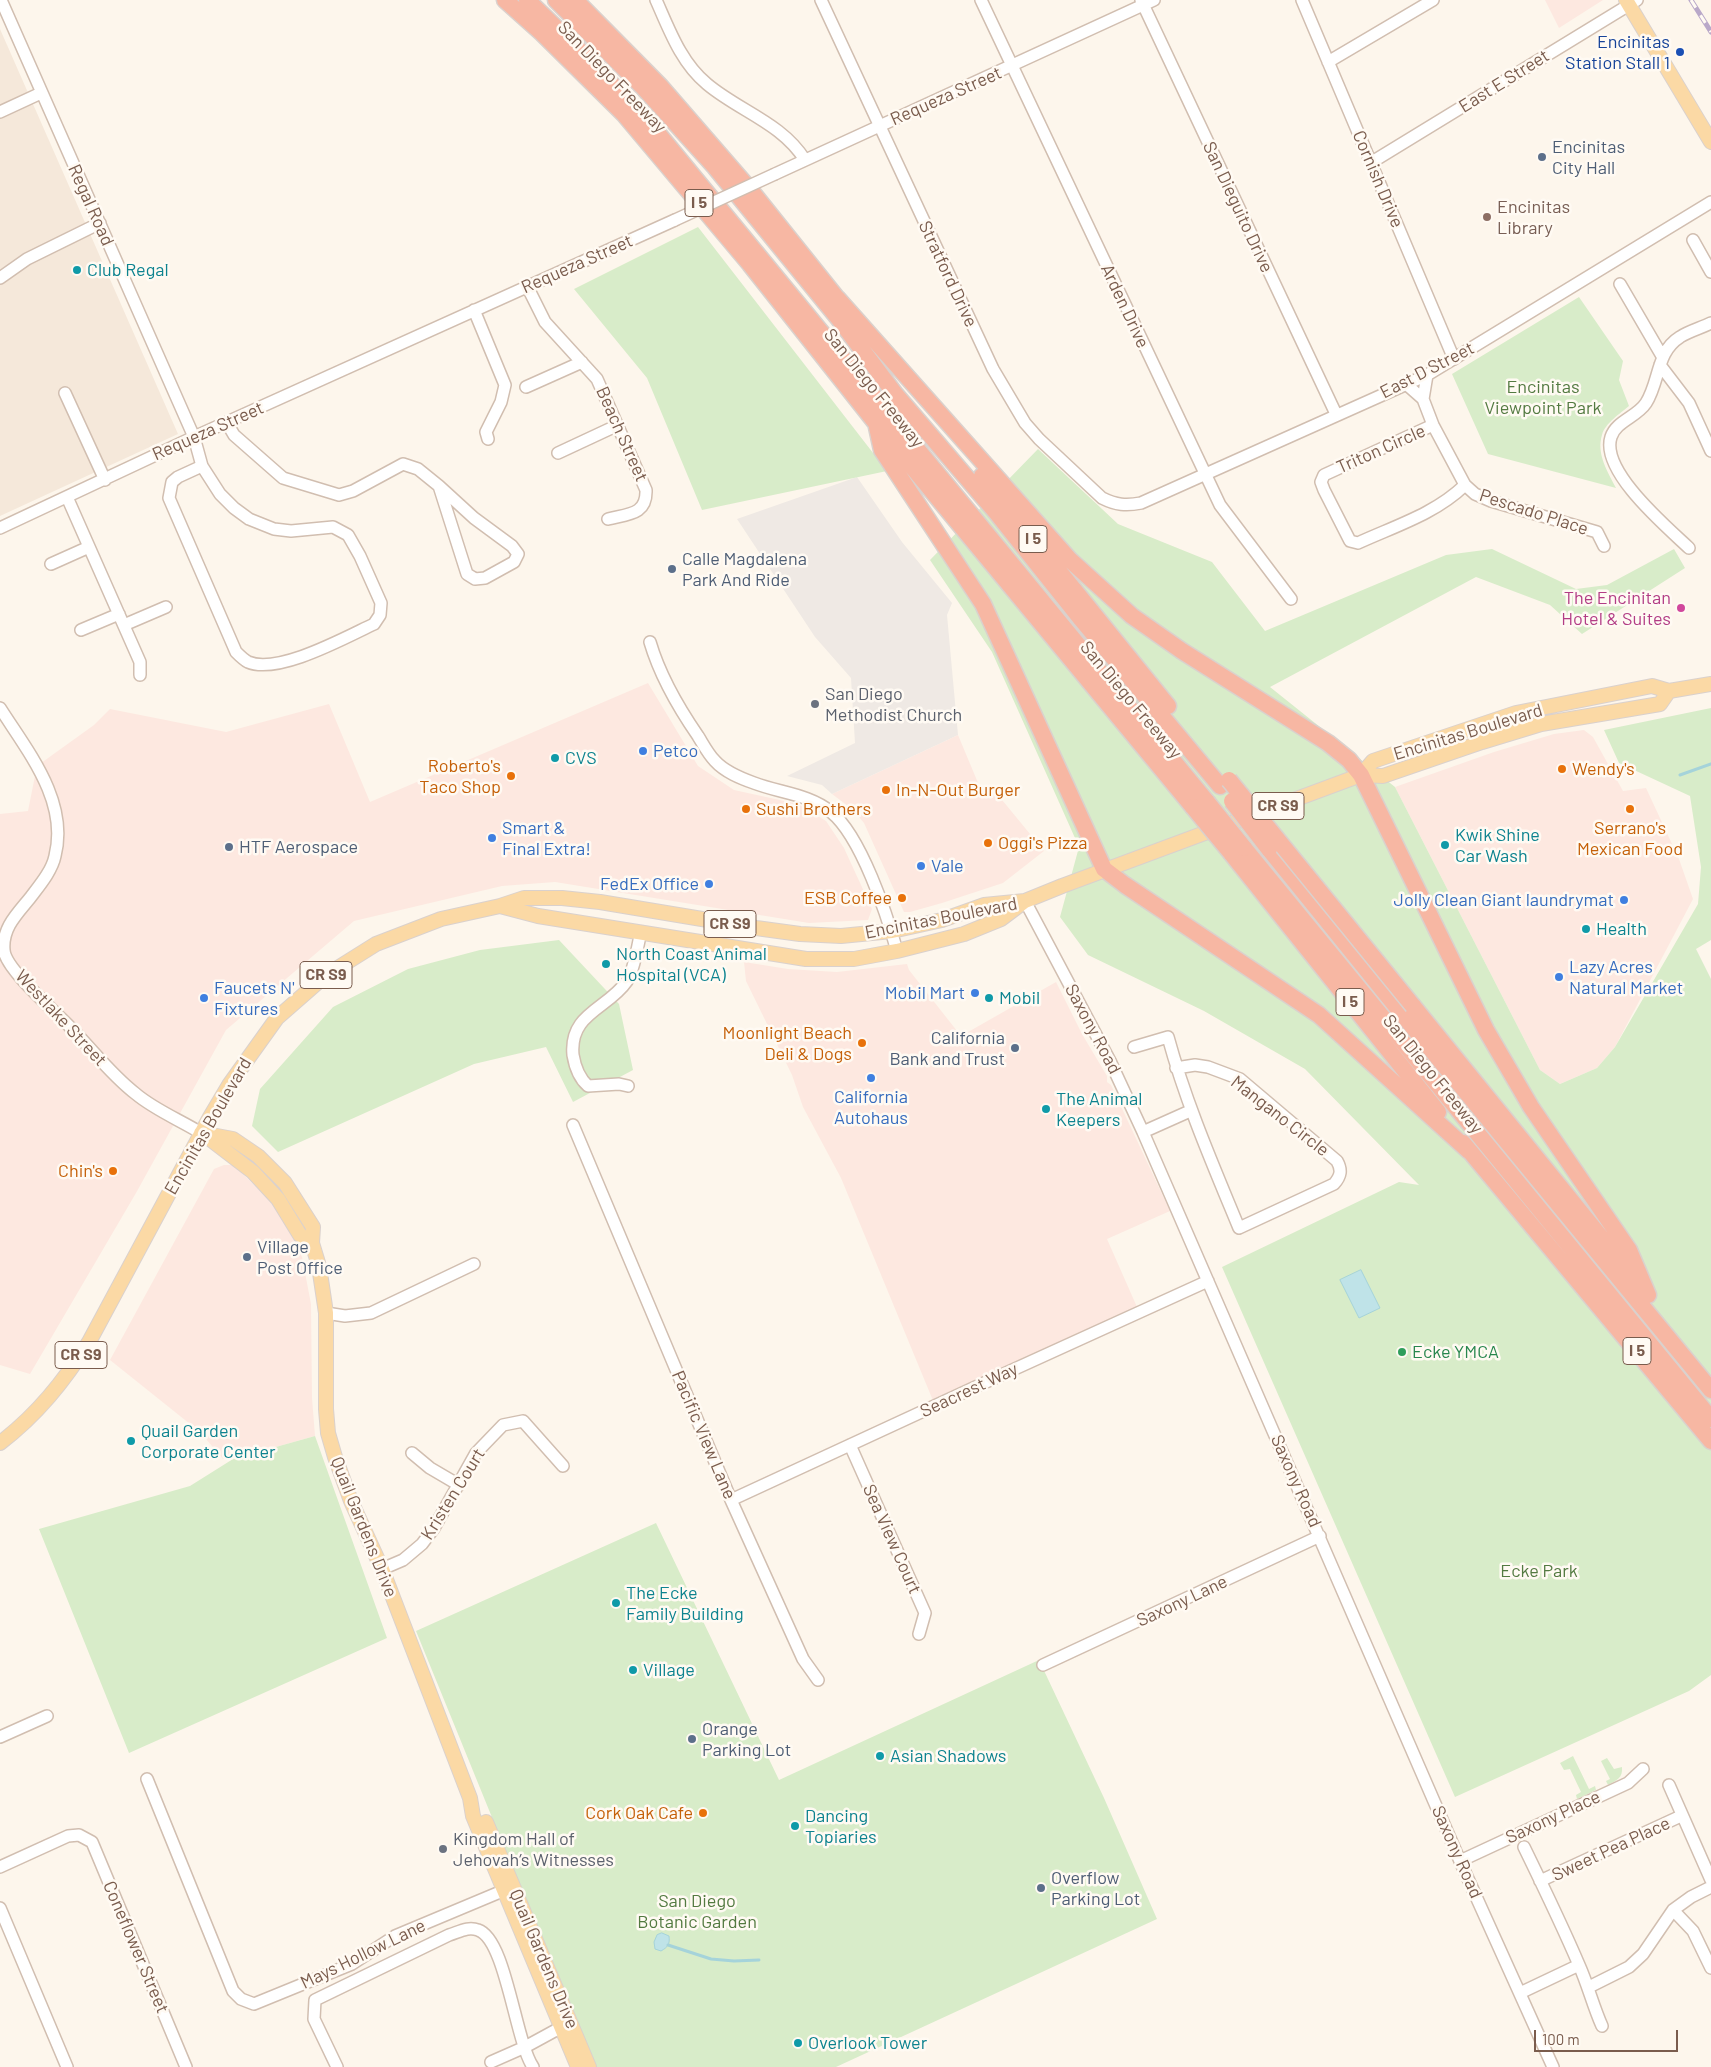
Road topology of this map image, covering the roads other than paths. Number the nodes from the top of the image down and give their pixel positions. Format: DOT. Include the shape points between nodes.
graph roads {
  1 [pos="1,0"];
  2 [pos="505,0"];
  3 [pos="527,0"];
  4 [pos="556,0"];
  5 [pos="575,0"];
  6 [pos="656,0"];
  7 [pos="821,0"];
  8 [pos="981,0"];
  9 [pos="1154,0"];
  10 [pos="1302,0"];
  11 [pos="1433,0"];
  12 [pos="1631,2"];
  13 [pos="1142,3"];
  14 [pos="1328,62"];
  15 [pos="1012,66"];
  16 [pos="41,93"];
  17 [pos="0,112"];
  18 [pos="880,126"];
  19 [pos="1711,142"];
  20 [pos="806,160"];
  21 [pos="1372,162"];
  22 [pos="1711,202"];
  23 [pos="100,223"];
  24 [pos="1693,240"];
  25 [pos="1711,272"];
  26 [pos="0,278"];
  27 [pos="1620,284"];
  28 [pos="527,286"];
  29 [pos="837,298"];
  30 [pos="474,310"];
  31 [pos="1711,322"];
  32 [pos="1454,359"];
  33 [pos="1661,360"];
  34 [pos="582,362"];
  35 [pos="1427,375"];
  36 [pos="1406,384"];
  37 [pos="526,387"];
  38 [pos="65,393"];
  39 [pos="1422,399"];
  40 [pos="1336,414"];
  41 [pos="227,423"];
  42 [pos="876,423"];
  43 [pos="618,425"];
  44 [pos="1433,425"];
  45 [pos="194,437"];
  46 [pos="488,439"];
  47 [pos="1711,451"];
  48 [pos="558,453"];
  49 [pos="202,466"];
  50 [pos="1206,475"];
  51 [pos="105,480"];
  52 [pos="1464,484"];
  53 [pos="438,486"];
  54 [pos="68,497"];
  55 [pos="1126,506"];
  56 [pos="608,519"];
  57 [pos="0,528"];
  58 [pos="1604,546"];
  59 [pos="89,547"];
  60 [pos="1689,548"];
  61 [pos="51,564"];
  62 [pos="1291,599"];
  63 [pos="166,607"];
  64 [pos="122,619"];
  65 [pos="81,630"];
  66 [pos="650,642"];
  67 [pos="140,675"];
  68 [pos="1711,684"];
  69 [pos="0,708"];
  70 [pos="1361,775"];
  71 [pos="1224,783"];
  72 [pos="1200,805"];
  73 [pos="1238,851"];
  74 [pos="1104,869"];
  75 [pos="1025,901"];
  76 [pos="500,906"];
  77 [pos="892,931"];
  78 [pos="641,932"];
  79 [pos="897,951"];
  80 [pos="1134,1047"];
  81 [pos="1176,1068"];
  82 [pos="628,1086"];
  83 [pos="1190,1111"];
  84 [pos="573,1125"];
  85 [pos="1143,1132"];
  86 [pos="201,1133"];
  87 [pos="1469,1151"];
  88 [pos="474,1264"];
  89 [pos="1208,1281"];
  90 [pos="1648,1295"];
  91 [pos="326,1313"];
  92 [pos="1711,1372"];
  93 [pos="1711,1390"];
  94 [pos="1711,1419"];
  95 [pos="1711,1441"];
  96 [pos="0,1443"];
  97 [pos="850,1445"];
  98 [pos="412,1453"];
  99 [pos="563,1466"];
  100 [pos="459,1485"];
  101 [pos="731,1500"];
  102 [pos="1320,1536"];
  103 [pos="382,1569"];
  104 [pos="919,1634"];
  105 [pos="1043,1665"];
  106 [pos="818,1680"];
  107 [pos="48,1716"];
  108 [pos="0,1738"];
  109 [pos="1643,1768"];
  110 [pos="147,1778"];
  111 [pos="1669,1785"];
  112 [pos="1681,1816"];
  113 [pos="1524,1847"];
  114 [pos="1460,1861"];
  115 [pos="0,1867"];
  116 [pos="1711,1880"];
  117 [pos="1540,1881"];
  118 [pos="1711,1887"];
  119 [pos="509,1888"];
  120 [pos="0,1908"];
  121 [pos="1673,1910"];
  122 [pos="1579,1965"];
  123 [pos="1711,1968"];
  124 [pos="1588,1987"];
  125 [pos="1520,1993"];
  126 [pos="566,2024"];
  127 [pos="1602,2026"];
  128 [pos="525,2047"];
  129 [pos="491,2062"];
  130 [pos="67,2067"];
  131 [pos="186,2067"];
  132 [pos="337,2067"];
  133 [pos="533,2067"];
  134 [pos="578,2067"];
  135 [pos="589,2067"];
  136 [pos="1553,2067"];
  1 -- 16 [label="street, Regal Road"];
  2 -- 42 [label="highway, San Diego Freeway / I 5" via="624,114 750,264"];
  3 -- 72 [label="highway" via="655,130"];
  4 -- 71 [label="highway" via="642,86 715,167 839,319 895,394 996,512 1081,619"];
  5 -- 29 [label="highway, San Diego Freeway / I 5" via="660,86"];
  6 -- 20 [label="street" via="679,50 705,83 730,102 774,126"];
  7 -- 18 [label="street, Stratford Drive"];
  8 -- 15 [label="street, Arden Drive"];
  9 -- 13 [label="street, Requeza Street"];
  10 -- 14 [label="street, Cornish Drive"];
  11 -- 14 [label="street"];
  12 -- 19 [label="main road"];
  12 -- 21 [label="street, East E Street"];
  13 -- 15 [label="street, Requeza Street"];
  13 -- 40 [label="street, San Dieguito Drive"];
  14 -- 21 [label="street, Cornish Drive"];
  15 -- 18 [label="street, Requeza Street"];
  15 -- 50 [label="street, Arden Drive"];
  16 -- 17 [label="street"];
  16 -- 23 [label="street, Regal Road"];
  18 -- 20 [label="street, Requeza Street"];
  18 -- 55 [label="street, Stratford Drive" via="993,370 1025,423 1102,498"];
  20 -- 28 [label="street, Requeza Street, bridge"];
  21 -- 32 [label="street, Cornish Drive"];
  22 -- 32 [label="street, East D Street"];
  23 -- 26 [label="street" via="27,259"];
  23 -- 45 [label="street, Regal Road"];
  24 -- 25 [label="street"];
  27 -- 33 [label="street"];
  28 -- 30 [label="street, Requeza Street"];
  28 -- 34 [label="street, Beach Street" via="545,322"];
  29 -- 70 [label="highway" via="1070,560 1132,616 1328,743"];
  29 -- 71 [label="highway, San Diego Freeway / I 5"];
  30 -- 41 [label="street, Requeza Street"];
  30 -- 46 [label="street" via="505,385 501,402 486,432"];
  31 -- 33 [label="street" via="1680,337 1669,346"];
  32 -- 35 [label="street, East D Street"];
  33 -- 47 [label="street" via="1689,404"];
  33 -- 60 [label="street" via="1646,402 1610,437 1610,457 1639,501"];
  34 -- 37 [label="street"];
  34 -- 43 [label="street, Beach Street" via="597,379"];
  35 -- 36 [label="street, East D Street"];
  35 -- 39 [label="street"];
  36 -- 39 [label="street, Pescado Place"];
  36 -- 40 [label="street, East D Street"];
  38 -- 51 [label="street"];
  39 -- 44 [label="street, Pescado Place"];
  40 -- 50 [label="street, East D Street"];
  41 -- 45 [label="street, Requeza Street"];
  41 -- 53 [label="street" via="234,434 283,478 339,495 353,492 403,464 418,469"];
  42 -- 72 [label="highway, San Diego Freeway / I 5"];
  42 -- 74 [label="highway" via="882,450 983,604"];
  43 -- 48 [label="street"];
  43 -- 56 [label="street, Beach Street" via="646,490 646,501 640,511"];
  44 -- 52 [label="street, Pescado Place"];
  44 -- 52 [label="street, Triton Circle" via="1324,475 1321,482 1324,490 1350,541 1358,543 1436,508 1450,500"];
  45 -- 49 [label="street, Regal Road"];
  45 -- 51 [label="street, Requeza Street"];
  49 -- 49 [label="street, Regal Road" via="172,482 169,498 236,652 248,662 265,664 300,658 374,624 380,615 381,604 348,535 333,527 291,531 274,529 249,519 220,494"];
  50 -- 55 [label="street, East D Street" via="1141,503"];
  50 -- 62 [label="street, Arden Drive" via="1220,505"];
  51 -- 54 [label="street, Requeza Street"];
  52 -- 58 [label="street, Pescado Place" via="1475,494 1491,501 1597,532"];
  53 -- 53 [label="street" via="512,546 518,554 514,562 484,578 475,580 467,574"];
  54 -- 57 [label="street, Requeza Street"];
  54 -- 59 [label="street"];
  59 -- 61 [label="street"];
  59 -- 64 [label="street"];
  63 -- 64 [label="street"];
  64 -- 65 [label="street"];
  64 -- 67 [label="street" via="140,662"];
  66 -- 77 [label="street" via="672,695 715,762 731,774 755,784 798,795 831,812 844,826 861,852"];
  68 -- 70 [label="main road, Encinitas Boulevard / CR S9" via="1669,691 1660,704 1542,724 1383,776"];
  69 -- 86 [label="street, Westlake Street" via="44,776 56,811 58,838 55,858 41,884 8,925 4,953 30,989 68,1024 117,1078 143,1100"];
  70 -- 74 [label="main road, Encinitas Boulevard / CR S9"];
  70 -- 90 [label="highway" via="1486,1030 1531,1107 1629,1250"];
  71 -- 90 [label="highway, San Diego Freeway / I 5, bridge" via="1413,1006"];
  71 -- 93 [label="highway, bridge" via="1269,849"];
  72 -- 73 [label="highway, San Diego Freeway / I 5, bridge"];
  73 -- 87 [label="highway, San Diego Freeway / I 5"];
  73 -- 94 [label="highway"];
  74 -- 75 [label="main road, Encinitas Boulevard / CR S9"];
  74 -- 87 [label="highway" via="1319,1014"];
  75 -- 77 [label="main road, Encinitas Boulevard / CR S9" via="984,905 942,920"];
  75 -- 79 [label="main road, Encinitas Boulevard / CR S9" via="1001,919 964,934"];
  75 -- 85 [label="street, Saxony Road" via="1110,1061"];
  76 -- 77 [label="main road, Encinitas Boulevard / CR S9" via="524,898 562,898 800,934 841,936"];
  76 -- 78 [label="main road, Encinitas Boulevard / CR S9" via="538,916"];
  76 -- 86 [label="main road, Encinitas Boulevard / CR S9" via="440,919 376,944 325,976 277,1018 229,1085"];
  77 -- 79 [label="street"];
  78 -- 79 [label="main road, Encinitas Boulevard / CR S9" via="806,959 854,959"];
  78 -- 82 [label="street" via="627,980 581,1023 572,1047 577,1070 588,1086"];
  80 -- 81 [label="street, Mangano Circle" via="1168,1037"];
  81 -- 83 [label="street, Mangano Circle"];
  81 -- 83 [label="street, Mangano Circle" via="1208,1066 1240,1078 1337,1161 1341,1168 1338,1179 1334,1184 1239,1228"];
  83 -- 85 [label="street"];
  84 -- 101 [label="street, Pacific View Lane"];
  85 -- 89 [label="street, Saxony Road"];
  86 -- 91 [label="main road, Quail Gardens Drive" via="253,1172 278,1199 300,1234 312,1243"];
  86 -- 96 [label="main road, Encinitas Boulevard / CR S9" via="70,1372 50,1398"];
  87 -- 95 [label="highway, San Diego Freeway / I 5"];
  88 -- 91 [label="street" via="371,1313 345,1316"];
  89 -- 97 [label="street, Seacrest Way"];
  89 -- 102 [label="street, Saxony Road"];
  90 -- 92 [label="highway, San Diego Freeway / I 5"];
  91 -- 103 [label="main road, Quail Gardens Drive" via="328,1433 340,1473"];
  97 -- 101 [label="street, Seacrest Way"];
  97 -- 104 [label="street, Sea View Court" via="925,1613"];
  98 -- 100 [label="street"];
  99 -- 100 [label="street, Kristen Court" via="523,1420 516,1421 503,1425 476,1453"];
  100 -- 103 [label="street, Kristen Court" via="422,1544 404,1560"];
  101 -- 106 [label="street, Pacific View Lane" via="803,1659"];
  102 -- 105 [label="street, Saxony Lane"];
  102 -- 114 [label="street, Saxony Road"];
  103 -- 119 [label="main road, Quail Gardens Drive" via="470,1798 473,1816"];
  107 -- 108 [label="street"];
  109 -- 114 [label="street, Saxony Place" via="1628,1783"];
  110 -- 119 [label="street, Mays Hollow Lane" via="233,1991 240,1999 254,2004 352,1964 395,1936"];
  111 -- 112 [label="street, Sweet Pea Place"];
  112 -- 116 [label="street, Sweet Pea Place"];
  112 -- 117 [label="street, Sweet Pea Place"];
  113 -- 117 [label="street, Sweet Pea Place"];
  114 -- 125 [label="street, Saxony Road"];
  115 -- 131 [label="street, Coneflower Street" via="68,1836 79,1835 92,1842"];
  117 -- 122 [label="street, Sweet Pea Place"];
  118 -- 121 [label="street"];
  119 -- 126 [label="main road, Quail Gardens Drive"];
  120 -- 130 [label="street"];
  121 -- 123 [label="street" via="1693,1931"];
  121 -- 124 [label="street" via="1629,1967"];
  122 -- 124 [label="street, Sweet Pea Place"];
  122 -- 125 [label="street"];
  124 -- 127 [label="street, Sweet Pea Place"];
  125 -- 136 [label="street, Saxony Road"];
  126 -- 128 [label="street"];
  126 -- 134 [label="main road, Quail Gardens Drive"];
  126 -- 135 [label="main road, Quail Gardens Drive"];
  128 -- 129 [label="street"];
  128 -- 132 [label="street" via="506,1977 490,1940 480,1930 469,1928 315,2000 314,2019"];
  128 -- 133 [label="street"];
}
